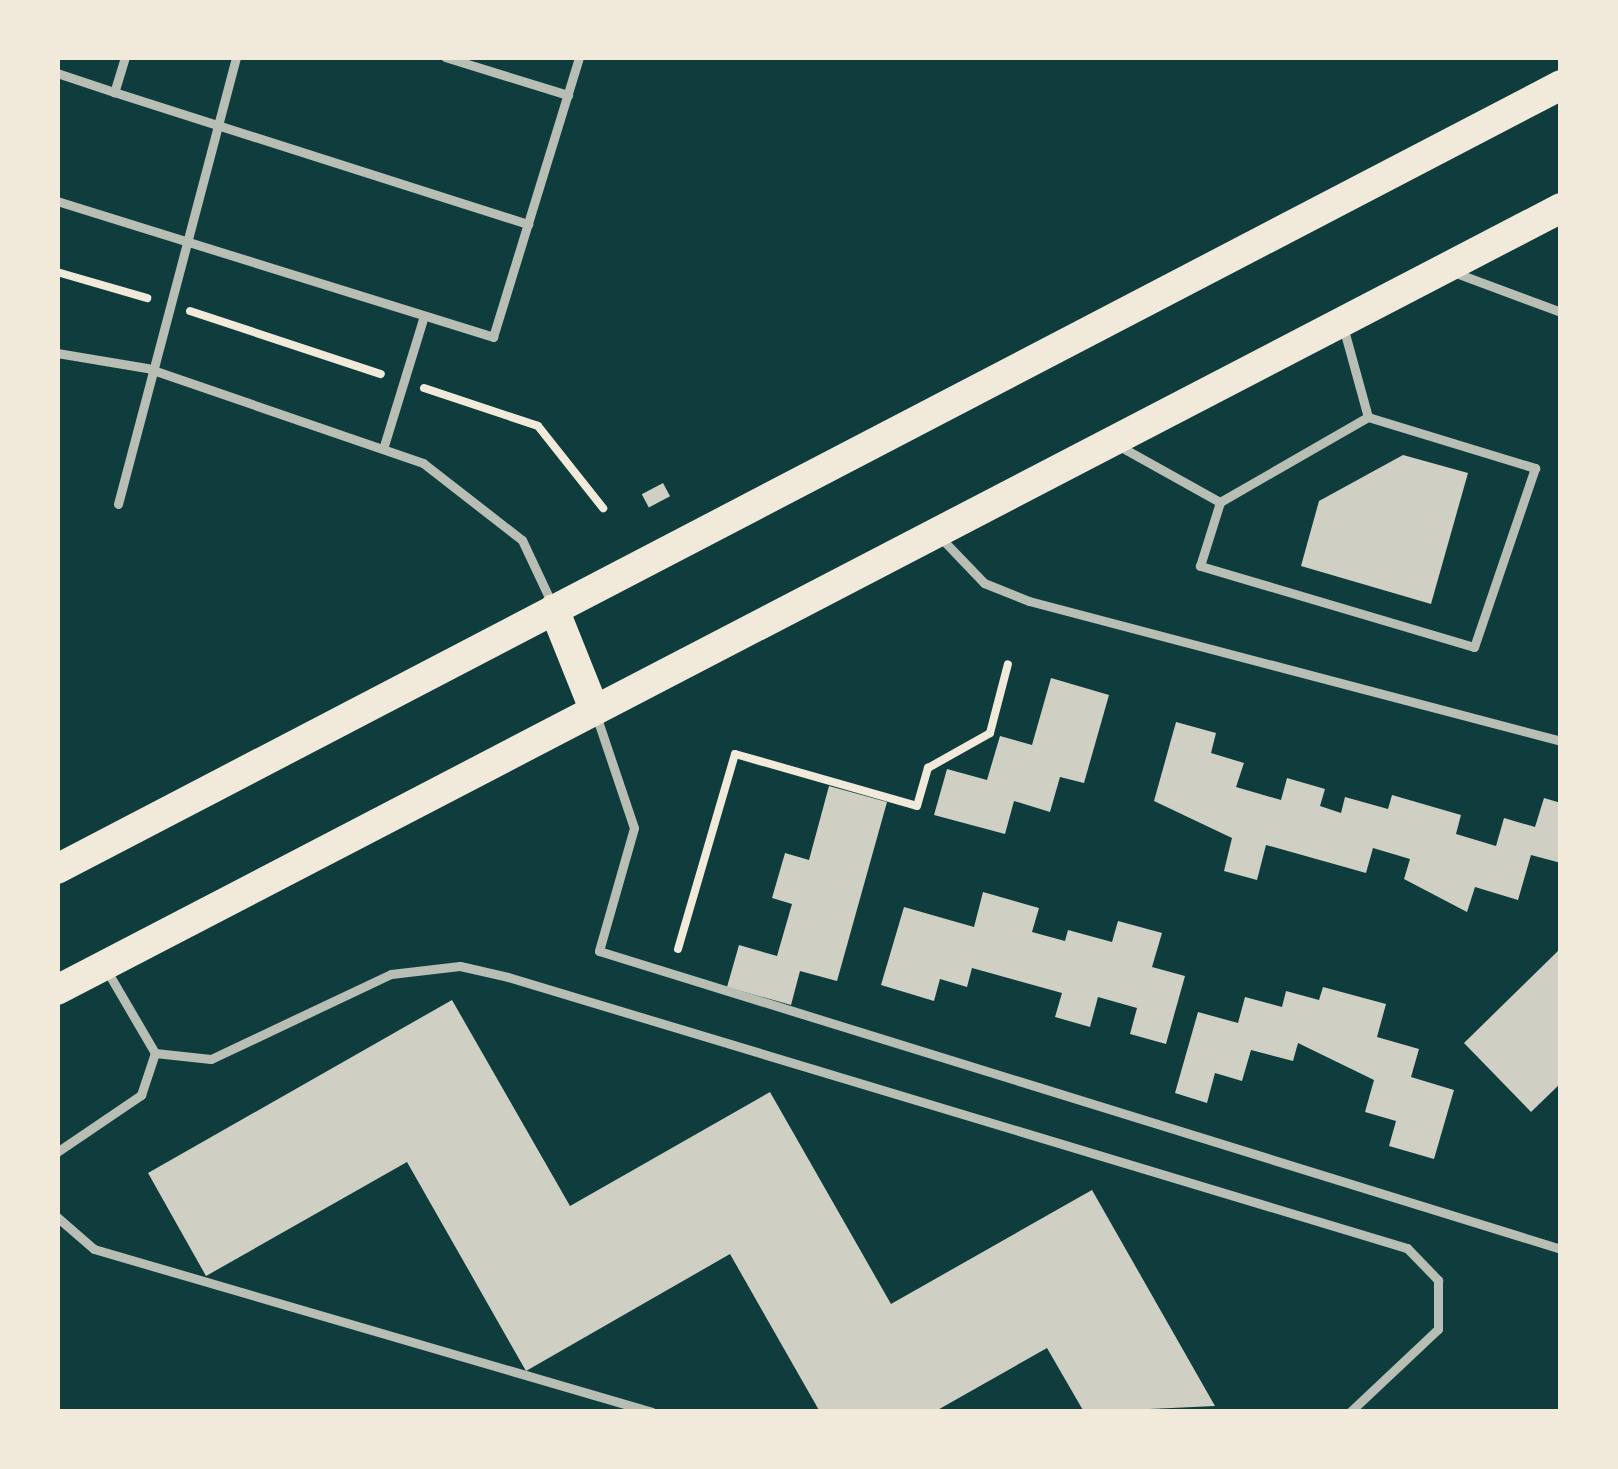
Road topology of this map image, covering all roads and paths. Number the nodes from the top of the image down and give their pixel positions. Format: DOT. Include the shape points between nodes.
graph roads {
  1 [pos="125,57"];
  2 [pos="236,57"];
  3 [pos="445,57"];
  4 [pos="579,57"];
  5 [pos="57,73"];
  6 [pos="1561,85"];
  7 [pos="114,92"];
  8 [pos="568,95"];
  9 [pos="215,124"];
  10 [pos="57,201"];
  11 [pos="1561,208"];
  12 [pos="528,224"];
  13 [pos="179,240"];
  14 [pos="1445,269"];
  15 [pos="57,272"];
  16 [pos="164,302"];
  17 [pos="1561,312"];
  18 [pos="424,316"];
  19 [pos="1341,323"];
  20 [pos="57,353"];
  21 [pos="147,368"];
  22 [pos="404,381"];
  23 [pos="1368,417"];
  24 [pos="1106,438"];
  25 [pos="382,449"];
  26 [pos="1220,502"];
  27 [pos="118,504"];
  28 [pos="603,508"];
  29 [pos="936,532"];
  30 [pos="554,609"];
  31 [pos="1008,664"];
  32 [pos="594,709"];
  33 [pos="1561,741"];
  34 [pos="57,869"];
  35 [pos="104,966"];
  36 [pos="671,974"];
  37 [pos="57,990"];
  38 [pos="155,1053"];
  39 [pos="57,1152"];
  40 [pos="57,1217"];
  41 [pos="1561,1249"];
  42 [pos="652,1412"];
  43 [pos="1350,1412"];
  1 -- 7 [label="lane"];
  2 -- 9 [label="lane"];
  3 -- 8 [label="lane"];
  4 -- 8 [label="lane"];
  5 -- 7 [label="lane"];
  6 -- 30 [label="main road"];
  7 -- 9 [label="lane"];
  8 -- 12 [label="lane"];
  9 -- 12 [label="lane"];
  9 -- 13 [label="lane"];
  10 -- 13 [label="lane"];
  11 -- 14 [label="main road"];
  12 -- 18 [label="lane" via="493,337"];
  13 -- 16 [label="lane"];
  13 -- 18 [label="lane"];
  14 -- 17 [label="lane"];
  14 -- 19 [label="main road"];
  15 -- 16 [label="path"];
  16 -- 21 [label="lane"];
  16 -- 22 [label="path"];
  18 -- 22 [label="lane"];
  19 -- 23 [label="lane"];
  19 -- 24 [label="main road"];
  20 -- 21 [label="lane"];
  21 -- 25 [label="lane"];
  21 -- 27 [label="lane"];
  22 -- 25 [label="lane"];
  22 -- 28 [label="path" via="538,426"];
  23 -- 26 [label="lane"];
  23 -- 26 [label="lane" via="1534,468 1474,647 1200,566"];
  24 -- 26 [label="lane"];
  24 -- 29 [label="main road"];
  25 -- 30 [label="lane" via="422,463 506,524"];
  29 -- 32 [label="main road"];
  29 -- 33 [label="lane" via="984,583 1029,601"];
  30 -- 32 [label="main road"];
  30 -- 34 [label="main road"];
  31 -- 36 [label="path" via="990,733 928,768 917,806 735,754"];
  32 -- 35 [label="main road"];
  32 -- 36 [label="lane" via="634,828 599,952"];
  35 -- 37 [label="main road"];
  35 -- 38 [label="lane"];
  36 -- 41 [label="lane"];
  38 -- 39 [label="lane" via="140,1095"];
  38 -- 43 [label="lane" via="211,1059 355,984 424,969 460,966 598,1004 1407,1248 1438,1280 1438,1329"];
  40 -- 42 [label="lane" via="94,1249"];
}
